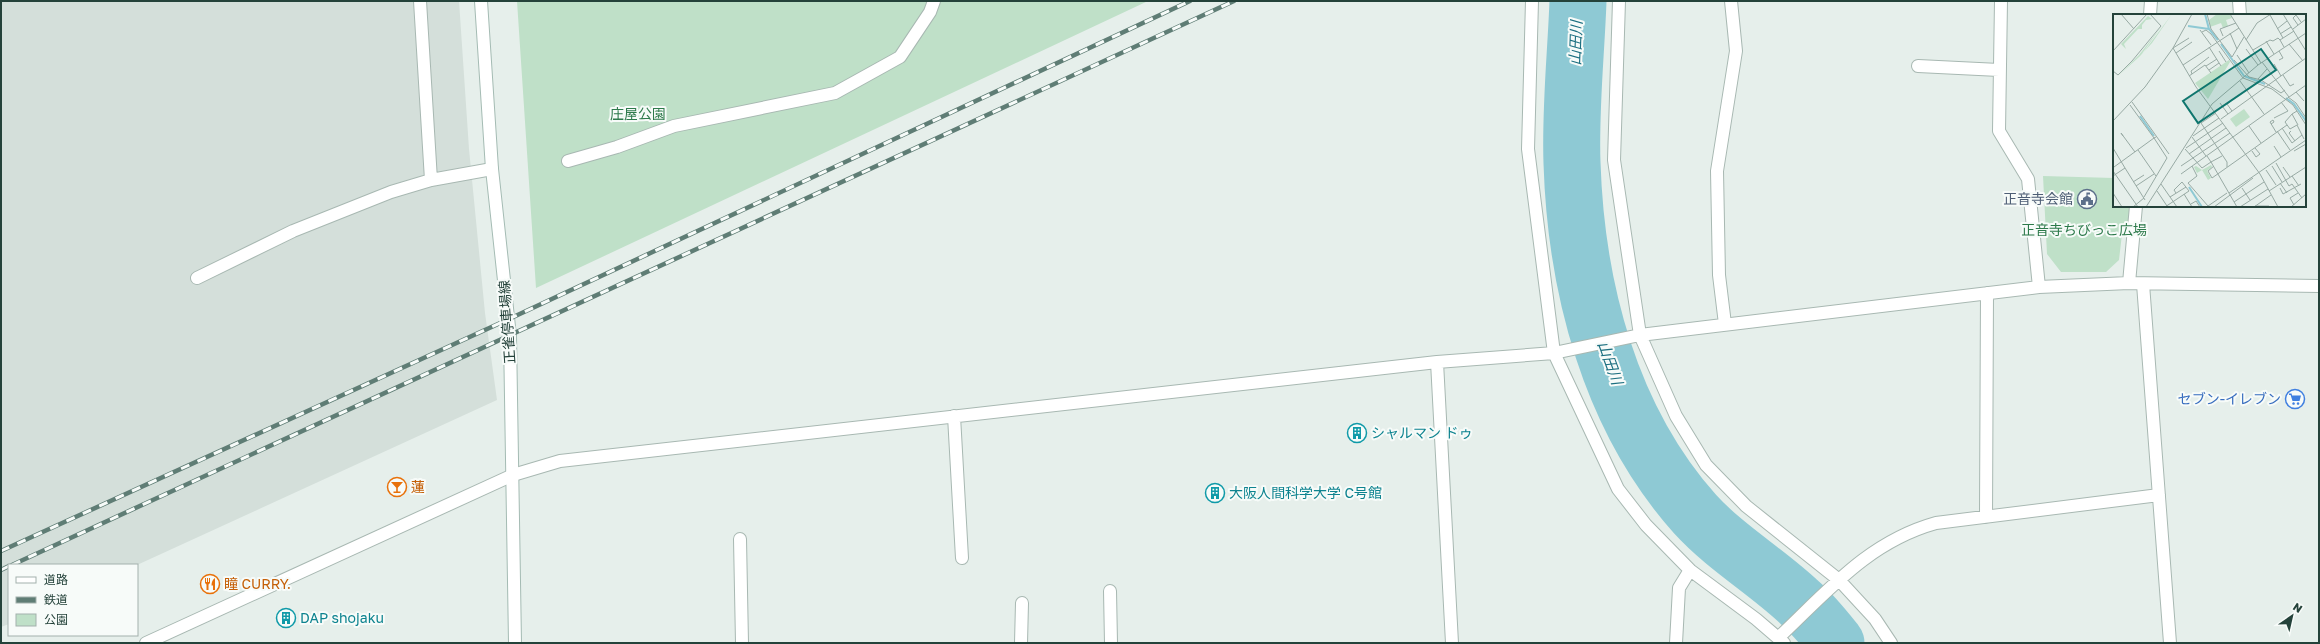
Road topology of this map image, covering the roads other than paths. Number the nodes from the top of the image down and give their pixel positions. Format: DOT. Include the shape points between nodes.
graph roads {
  1 [pos="420,1"];
  2 [pos="481,1"];
  3 [pos="934,1"];
  4 [pos="1532,1"];
  5 [pos="1618,1"];
  6 [pos="1731,1"];
  7 [pos="2001,1"];
  8 [pos="2151,1"];
  9 [pos="2239,1"];
  10 [pos="2150,14"];
  11 [pos="2240,14"];
  12 [pos="1918,66"];
  13 [pos="1999,70"];
  14 [pos="568,161"];
  15 [pos="492,169"];
  16 [pos="431,180"];
  17 [pos="2136,207"];
  18 [pos="197,278"];
  19 [pos="2129,283"];
  20 [pos="2143,284"];
  21 [pos="2319,286"];
  22 [pos="2038,287"];
  23 [pos="1987,293"];
  24 [pos="1725,324"];
  25 [pos="1640,335"];
  26 [pos="1554,353"];
  27 [pos="1437,362"];
  28 [pos="954,416"];
  29 [pos="513,475"];
  30 [pos="2159,495"];
  31 [pos="1986,517"];
  32 [pos="740,539"];
  33 [pos="962,558"];
  34 [pos="1690,570"];
  35 [pos="1837,582"];
  36 [pos="1110,591"];
  37 [pos="1022,603"];
  38 [pos="1782,638"];
  39 [pos="146,643"];
  40 [pos="515,643"];
  41 [pos="742,643"];
  42 [pos="1020,643"];
  43 [pos="1111,643"];
  44 [pos="1452,643"];
  45 [pos="1676,643"];
  46 [pos="1890,643"];
  47 [pos="2170,643"];
  1 -- 16 [label="street"];
  2 -- 15 [label="street, 正雀停車場線"];
  3 -- 14 [label="street" via="930,12 900,57 835,93 674,126 617,147"];
  4 -- 26 [label="street" via="1528,149"];
  5 -- 25 [label="street" via="1614,160"];
  6 -- 24 [label="street" via="1736,51 1717,171 1719,275"];
  7 -- 13 [label="street"];
  8 -- 10 [label="street"];
  9 -- 11 [label="street"];
  12 -- 13 [label="street"];
  13 -- 22 [label="street" via="1999,131 2028,179"];
  15 -- 16 [label="street"];
  15 -- 29 [label="street, 正雀停車場線" via="510,336"];
  16 -- 18 [label="street" via="391,192 293,231"];
  17 -- 19 [label="street"];
  19 -- 20 [label="street"];
  19 -- 22 [label="street"];
  20 -- 21 [label="street"];
  20 -- 30 [label="street"];
  22 -- 23 [label="street"];
  23 -- 24 [label="street"];
  23 -- 31 [label="street"];
  24 -- 25 [label="street"];
  25 -- 26 [label="street"];
  25 -- 35 [label="street" via="1676,416 1706,465 1746,506"];
  26 -- 27 [label="street"];
  26 -- 34 [label="street" via="1618,489 1646,525"];
  27 -- 28 [label="street"];
  27 -- 44 [label="street"];
  28 -- 29 [label="street" via="560,461"];
  28 -- 33 [label="street"];
  29 -- 39 [label="street"];
  29 -- 40 [label="street, 正雀停車場線"];
  30 -- 31 [label="street"];
  30 -- 47 [label="street"];
  31 -- 35 [label="street" via="1936,523 1912,530 1868,556"];
  32 -- 41 [label="street"];
  34 -- 38 [label="street"];
  34 -- 45 [label="street" via="1679,588"];
  35 -- 38 [label="street"];
  35 -- 46 [label="street" via="1875,619"];
  36 -- 43 [label="street"];
  37 -- 42 [label="street"];
}
